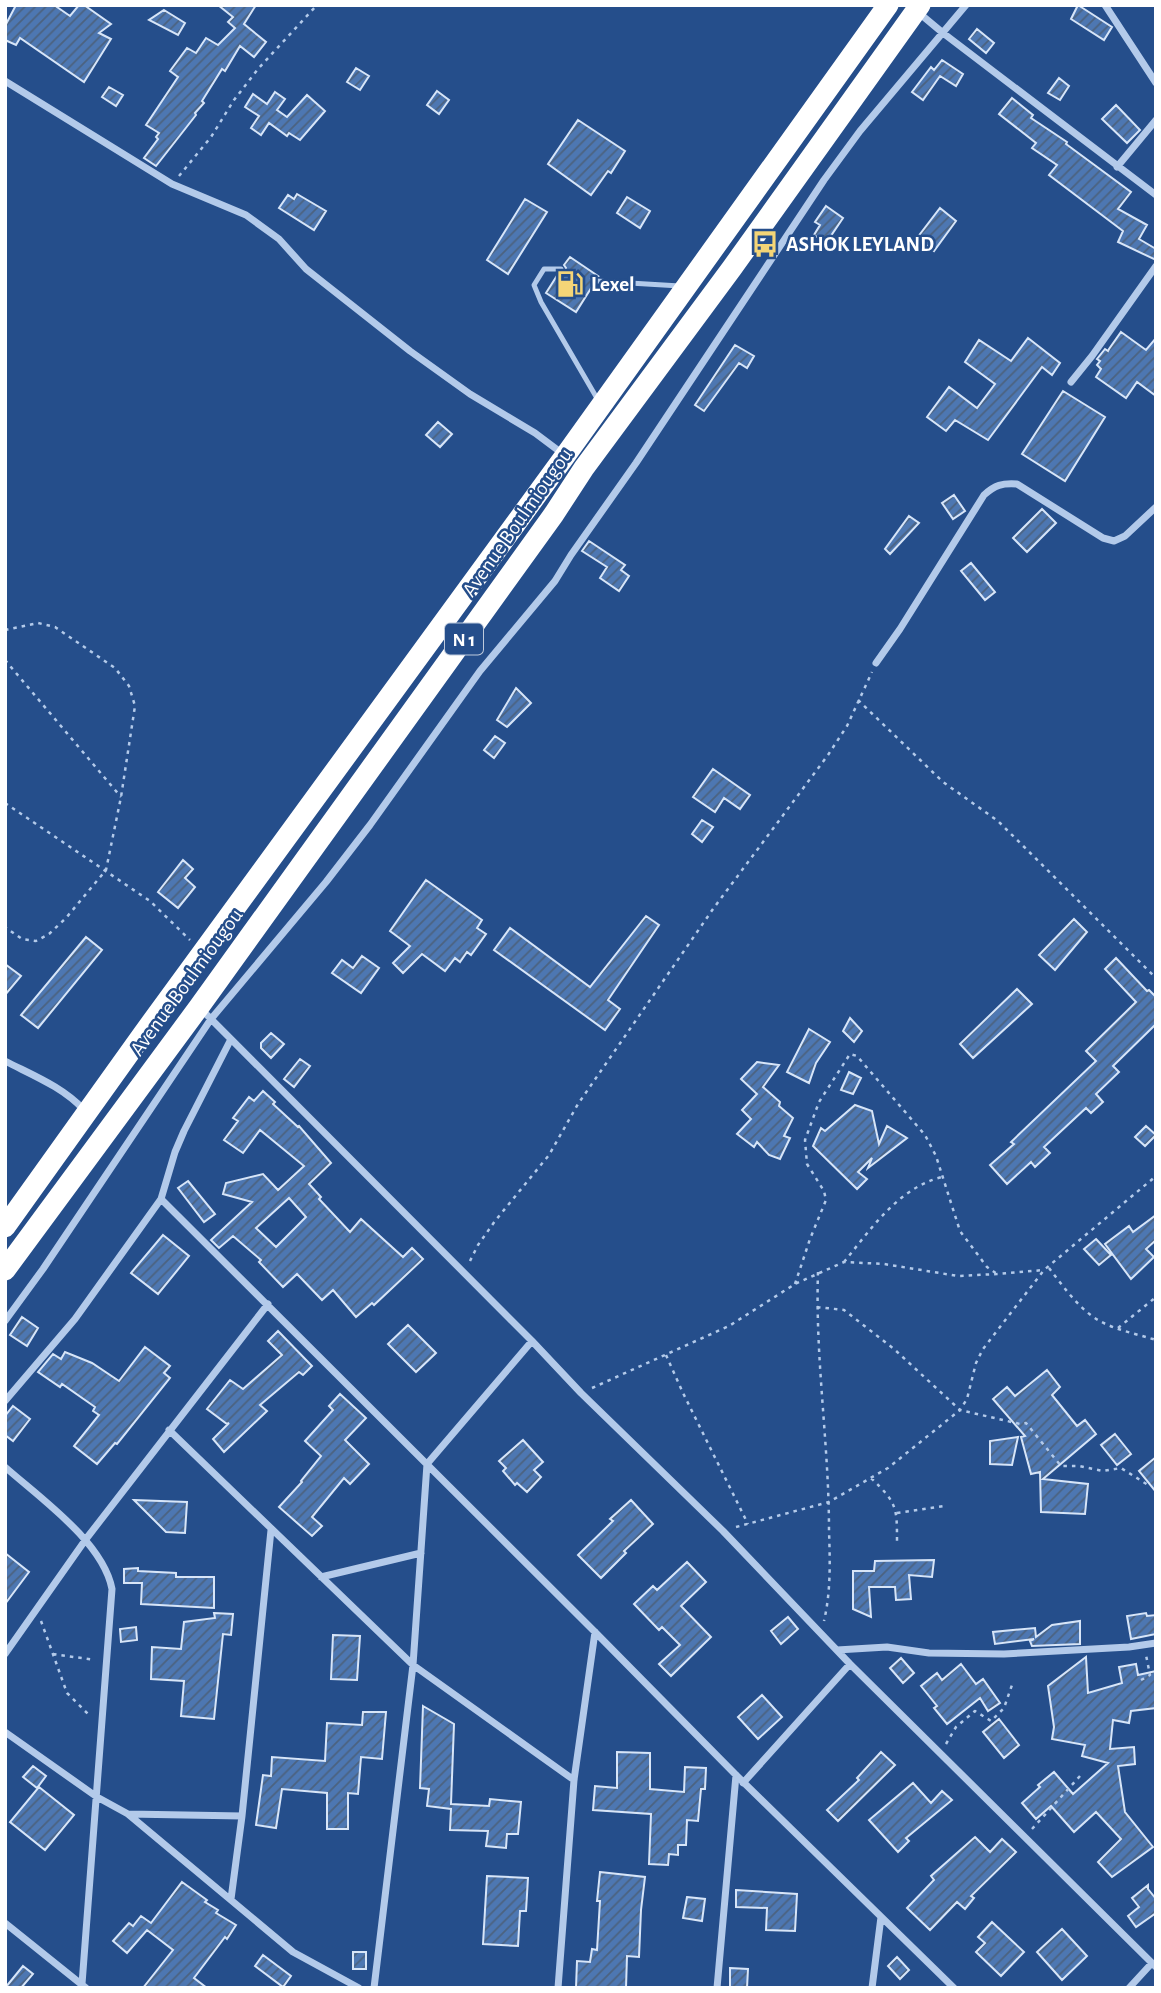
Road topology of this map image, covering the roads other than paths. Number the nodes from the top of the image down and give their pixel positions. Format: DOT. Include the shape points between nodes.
graph roads {
  1 [pos="887,5"];
  2 [pos="965,5"];
  3 [pos="1105,5"];
  4 [pos="918,8"];
  5 [pos="943,33"];
  6 [pos="5,81"];
  7 [pos="1156,83"];
  8 [pos="1156,120"];
  9 [pos="1117,167"];
  10 [pos="1156,195"];
  11 [pos="1156,266"];
  12 [pos="561,270"];
  13 [pos="596,281"];
  14 [pos="687,286"];
  15 [pos="1071,382"];
  16 [pos="601,406"];
  17 [pos="565,456"];
  18 [pos="584,468"];
  19 [pos="1156,507"];
  20 [pos="877,663"];
  21 [pos="205,1013"];
  22 [pos="231,1039"];
  23 [pos="5,1061"];
  24 [pos="86,1113"];
  25 [pos="161,1199"];
  26 [pos="5,1227"];
  27 [pos="5,1270"];
  28 [pos="268,1304"];
  29 [pos="5,1321"];
  30 [pos="532,1341"];
  31 [pos="5,1401"];
  32 [pos="169,1430"];
  33 [pos="427,1464"];
  34 [pos="5,1468"];
  35 [pos="271,1530"];
  36 [pos="86,1539"];
  37 [pos="421,1553"];
  38 [pos="321,1577"];
  39 [pos="596,1632"];
  40 [pos="1156,1643"];
  41 [pos="837,1650"];
  42 [pos="5,1654"];
  43 [pos="850,1664"];
  44 [pos="414,1665"];
  45 [pos="5,1732"];
  46 [pos="736,1775"];
  47 [pos="574,1780"];
  48 [pos="743,1783"];
  49 [pos="97,1797"];
  50 [pos="128,1814"];
  51 [pos="242,1816"];
  52 [pos="231,1899"];
  53 [pos="881,1917"];
  54 [pos="5,1923"];
  55 [pos="1154,1965"];
  56 [pos="84,1986"];
  57 [pos="359,1988"];
  58 [pos="374,1988"];
  59 [pos="558,1988"];
  60 [pos="717,1988"];
  61 [pos="872,1988"];
  62 [pos="954,1988"];
  63 [pos="1129,1988"];
  1 -- 14 [label="highway, Avenue Boulmiougou / N 1"];
  2 -- 5 [label="street"];
  3 -- 7 [label="street"];
  4 -- 5 [label="street"];
  4 -- 18 [label="highway, Avenue Boulmiougou / N 1"];
  5 -- 9 [label="street"];
  5 -- 21 [label="street" via="824,180 555,581 480,671 326,882"];
  6 -- 17 [label="street" via="172,184 246,215 410,351"];
  8 -- 9 [label="street"];
  9 -- 10 [label="street"];
  11 -- 15 [label="street"];
  12 -- 16 [label="lane" via="544,269 534,285"];
  13 -- 14 [label="lane"];
  14 -- 16 [label="highway, Avenue Boulmiougou / N 1"];
  16 -- 17 [label="highway, Avenue Boulmiougou / N 1"];
  17 -- 18 [label="street"];
  17 -- 24 [label="highway, Avenue Boulmiougou / N 1"];
  18 -- 21 [label="highway, Avenue Boulmiougou / N 1"];
  19 -- 20 [label="street" via="1114,541 1017,484 992,488"];
  21 -- 22 [label="street"];
  21 -- 27 [label="highway, Avenue Boulmiougou / N 1"];
  21 -- 29 [label="street" via="43,1269"];
  22 -- 25 [label="street" via="184,1131"];
  22 -- 30 [label="street"];
  23 -- 24 [label="street" via="73,1098"];
  24 -- 26 [label="highway, Avenue Boulmiougou / N 1"];
  25 -- 28 [label="street"];
  25 -- 31 [label="street" via="75,1319"];
  28 -- 32 [label="street"];
  28 -- 33 [label="street"];
  30 -- 33 [label="street"];
  30 -- 41 [label="street"];
  32 -- 35 [label="street"];
  32 -- 36 [label="street"];
  33 -- 37 [label="street"];
  33 -- 39 [label="street"];
  34 -- 36 [label="street"];
  35 -- 38 [label="street"];
  35 -- 51 [label="street"];
  36 -- 42 [label="street"];
  36 -- 49 [label="street" via="112,1589"];
  37 -- 38 [label="street"];
  37 -- 44 [label="street"];
  38 -- 44 [label="street"];
  39 -- 46 [label="street"];
  39 -- 47 [label="street"];
  40 -- 41 [label="street" via="1004,1654 887,1647"];
  41 -- 43 [label="street"];
  43 -- 48 [label="street"];
  43 -- 55 [label="street"];
  44 -- 47 [label="street"];
  44 -- 58 [label="street"];
  45 -- 49 [label="street"];
  46 -- 48 [label="street"];
  46 -- 60 [label="street"];
  47 -- 59 [label="street"];
  48 -- 53 [label="street"];
  49 -- 50 [label="street"];
  49 -- 56 [label="street"];
  50 -- 51 [label="street"];
  50 -- 52 [label="street"];
  51 -- 52 [label="street"];
  52 -- 57 [label="street" via="293,1952"];
  53 -- 61 [label="street"];
  53 -- 62 [label="street"];
  54 -- 56 [label="street"];
  55 -- 63 [label="street"];
}
